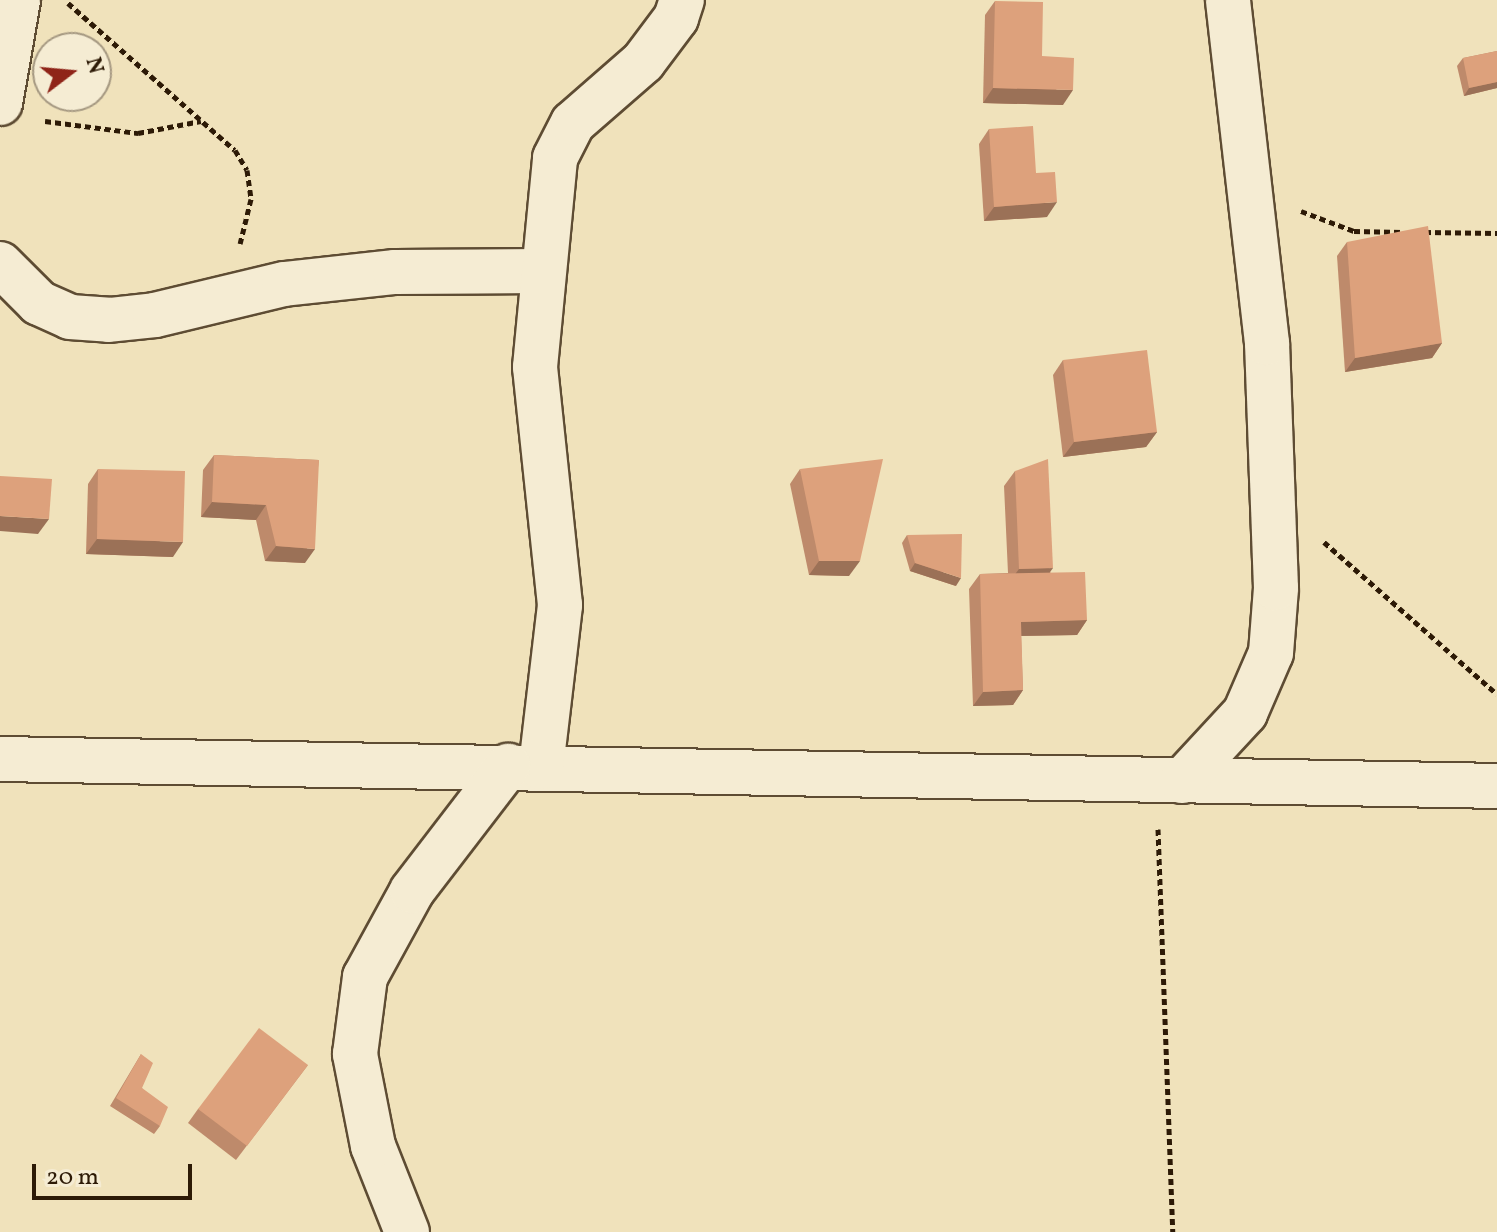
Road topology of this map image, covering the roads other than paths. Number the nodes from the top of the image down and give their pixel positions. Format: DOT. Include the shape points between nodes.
graph roads {
  1 [pos="18,0"];
  2 [pos="682,0"];
  3 [pos="1228,0"];
  4 [pos="15,112"];
  5 [pos="0,264"];
  6 [pos="541,271"];
  7 [pos="0,759"];
  8 [pos="524,767"];
  9 [pos="1169,780"];
  10 [pos="1497,786"];
  11 [pos="407,1232"];
  1 -- 4 [label="street"];
  2 -- 6 [label="street" via="676,18 643,62 573,123 555,158"];
  3 -- 9 [label="street" via="1267,343 1276,588 1271,653 1245,713"];
  5 -- 6 [label="street" via="39,303 70,317 155,315 284,284 395,272"];
  6 -- 8 [label="street" via="535,367 560,605"];
  7 -- 8 [label="street"];
  8 -- 9 [label="street"];
  8 -- 11 [label="street" via="412,891 365,977 355,1054 373,1146"];
  9 -- 10 [label="street"];
}
